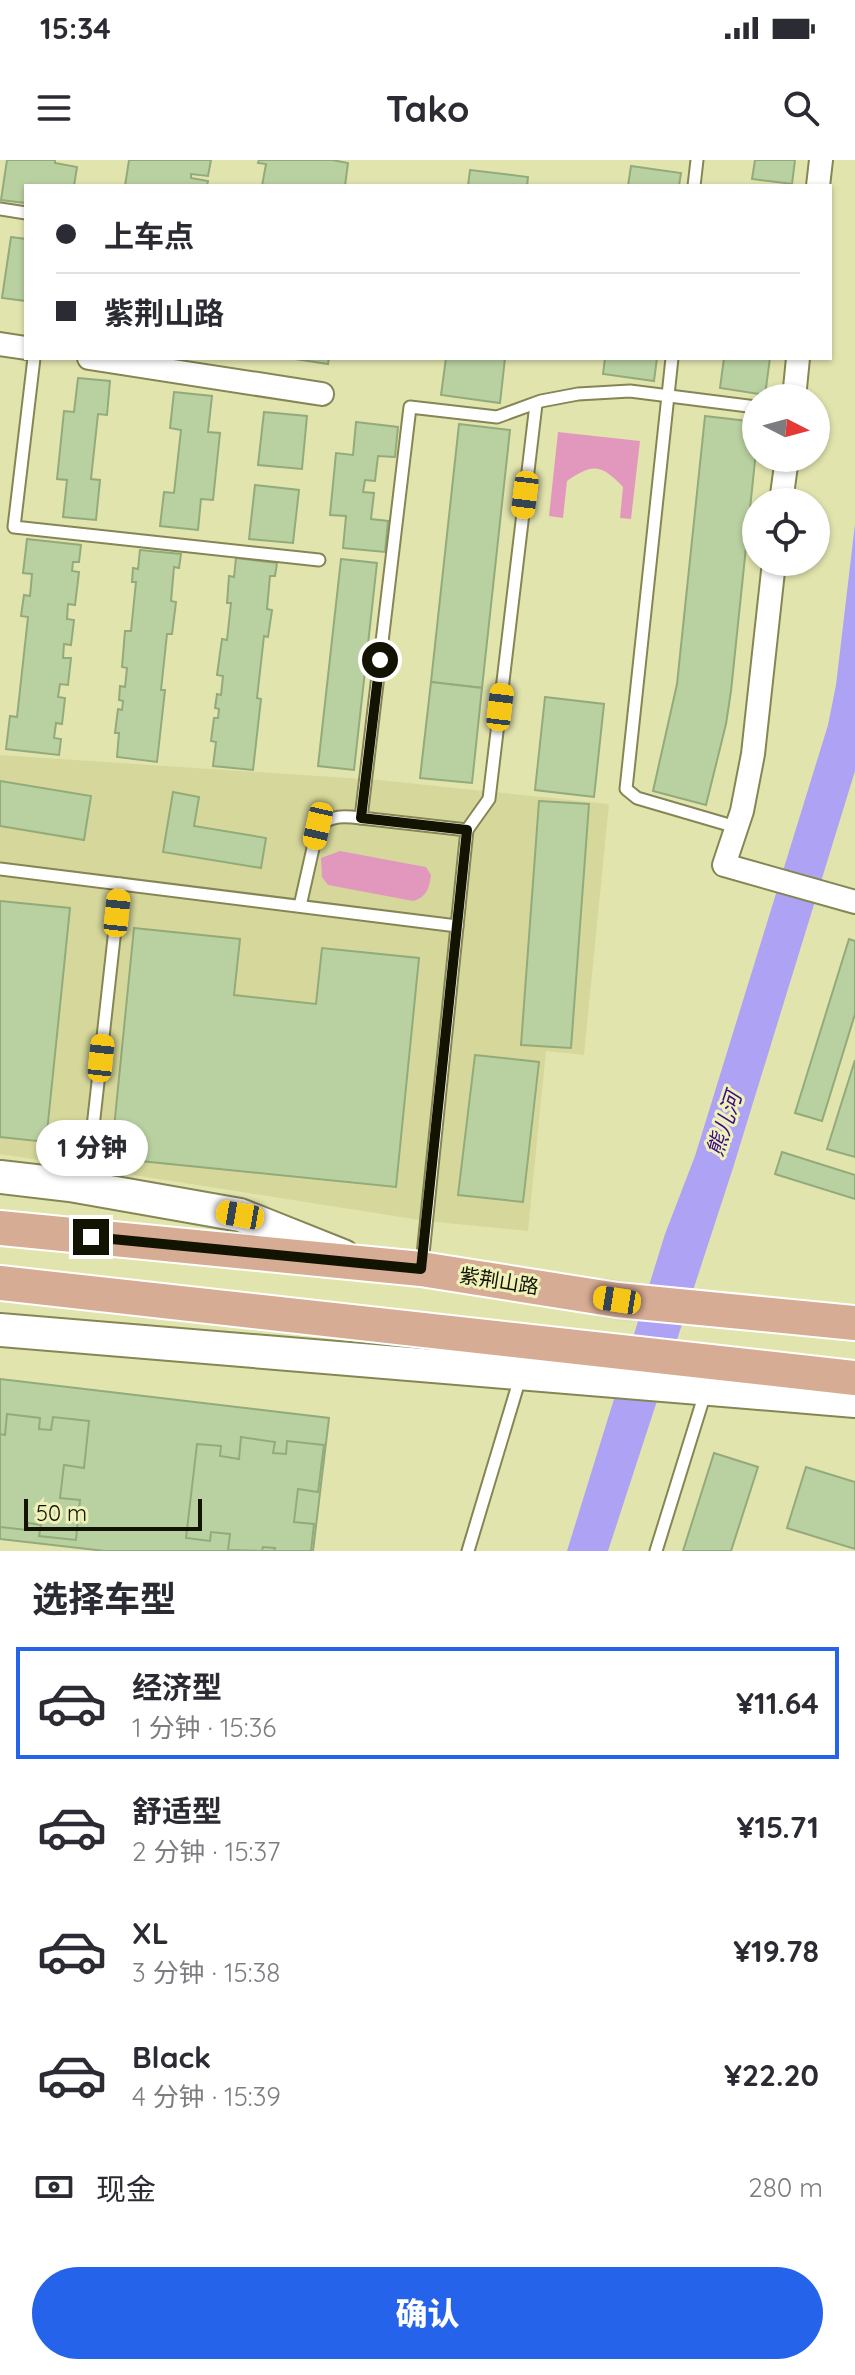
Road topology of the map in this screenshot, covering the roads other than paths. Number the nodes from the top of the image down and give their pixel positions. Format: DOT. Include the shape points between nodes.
graph roads {
  1 [pos="697,160"];
  2 [pos="821,160"];
  3 [pos="694,184"];
  4 [pos="818,184"];
  5 [pos="0,209"];
  6 [pos="24,213"];
  7 [pos="0,344"];
  8 [pos="24,348"];
  9 [pos="34,360"];
  10 [pos="102,360"];
  11 [pos="672,360"];
  12 [pos="798,360"];
  13 [pos="795,384"];
  14 [pos="322,394"];
  15 [pos="667,396"];
  16 [pos="536,404"];
  17 [pos="742,405"];
  18 [pos="319,560"];
  19 [pos="772,576"];
  20 [pos="361,818"];
  21 [pos="736,827"];
  22 [pos="467,830"];
  23 [pos="0,869"];
  24 [pos="120,884"];
  25 [pos="846,900"];
  26 [pos="300,906"];
  27 [pos="457,926"];
  28 [pos="91,1145"];
  29 [pos="0,1177"];
  30 [pos="0,1228"];
  31 [pos="365,1265"];
  32 [pos="421,1269"];
  33 [pos="0,1283"];
  34 [pos="855,1323"];
  35 [pos="0,1330"];
  36 [pos="526,1358"];
  37 [pos="855,1378"];
  38 [pos="690,1379"];
  39 [pos="855,1401"];
  40 [pos="468,1551"];
  41 [pos="656,1551"];
  1 -- 3 [label="lane"];
  2 -- 4 [label="street"];
  5 -- 6 [label="lane"];
  7 -- 8 [label="street"];
  9 -- 18 [label="lane" via="14,527"];
  10 -- 14 [label="street"];
  11 -- 15 [label="lane"];
  12 -- 13 [label="street"];
  15 -- 16 [label="lane" via="630,391 578,394"];
  15 -- 17 [label="lane"];
  15 -- 21 [label="lane" via="626,789 637,798"];
  16 -- 20 [label="lane" via="497,417 410,407"];
  16 -- 22 [label="lane" via="489,799"];
  19 -- 21 [label="street" via="753,754"];
  20 -- 22 [label="lane"];
  20 -- 26 [label="lane" via="341,816 318,826"];
  21 -- 25 [label="street" via="724,865"];
  22 -- 27 [label="lane"];
  23 -- 24 [label="lane"];
  24 -- 26 [label="lane"];
  24 -- 28 [label="lane"];
  26 -- 27 [label="lane"];
  27 -- 32 [label="lane"];
  29 -- 31 [label="street" via="240,1215"];
  30 -- 31 [label="main road, 紫荆山路"];
  31 -- 32 [label="main road, 紫荆山路"];
  32 -- 34 [label="main road, 紫荆山路" via="617,1300"];
  33 -- 36 [label="main road"];
  35 -- 36 [label="street"];
  36 -- 38 [label="main road"];
  36 -- 40 [label="lane"];
  37 -- 38 [label="main road"];
  38 -- 39 [label="street"];
  38 -- 41 [label="lane"];
}
